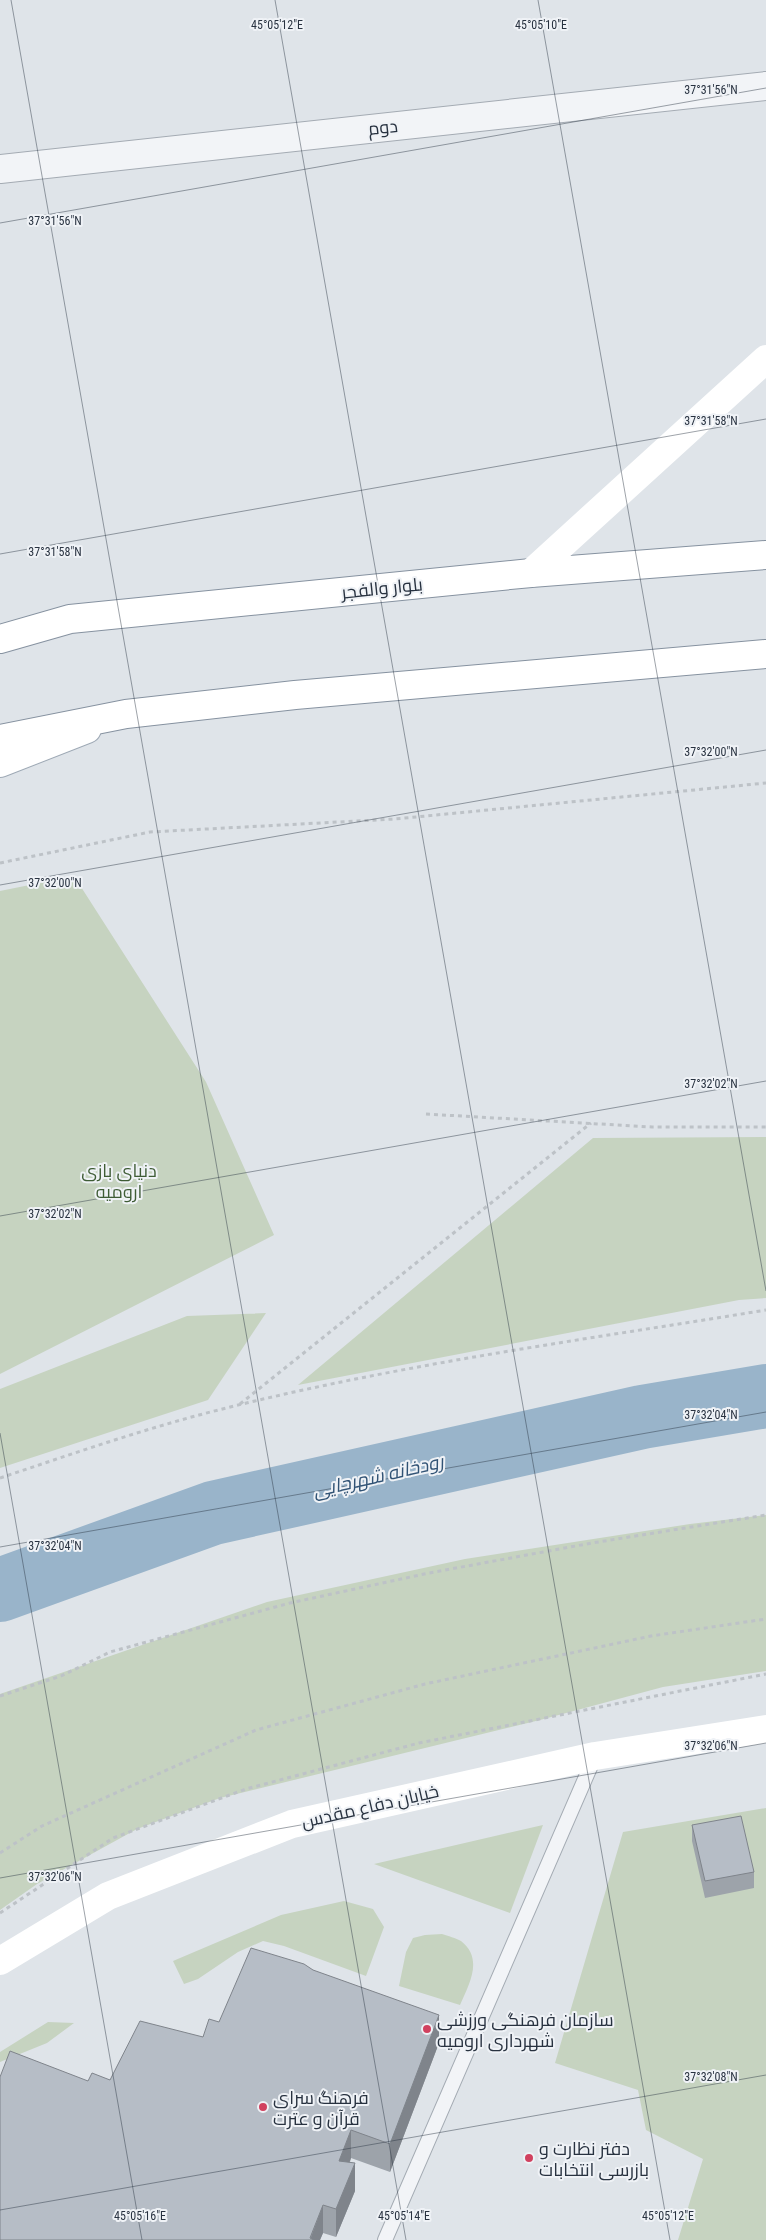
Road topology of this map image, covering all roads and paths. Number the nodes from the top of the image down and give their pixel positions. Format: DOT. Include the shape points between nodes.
graph roads {
  1 [pos="766,86"];
  2 [pos="0,169"];
  3 [pos="766,359"];
  4 [pos="766,555"];
  5 [pos="531,573"];
  6 [pos="70,619"];
  7 [pos="0,625"];
  8 [pos="0,639"];
  9 [pos="766,654"];
  10 [pos="126,714"];
  11 [pos="0,739"];
  12 [pos="0,763"];
  13 [pos="766,783"];
  14 [pos="0,863"];
  15 [pos="426,1114"];
  16 [pos="591,1123"];
  17 [pos="766,1127"];
  18 [pos="766,1310"];
  19 [pos="238,1406"];
  20 [pos="0,1478"];
  21 [pos="766,1515"];
  22 [pos="766,1619"];
  23 [pos="766,1674"];
  24 [pos="0,1696"];
  25 [pos="766,1729"];
  26 [pos="596,1756"];
  27 [pos="0,1853"];
  28 [pos="0,1913"];
  29 [pos="0,1961"];
  30 [pos="385,2240"];
  1 -- 2 [label="street, دوم"];
  3 -- 5 [label="main road"];
  4 -- 5 [label="main road, بلوار والفجر"];
  5 -- 6 [label="main road, بلوار والفجر"];
  6 -- 7 [label="main road"];
  6 -- 8 [label="main road, بلوار والفجر"];
  9 -- 10 [label="main road" via="295,695"];
  10 -- 11 [label="main road"];
  10 -- 12 [label="main road"];
  13 -- 14 [label="path" via="395,819 150,832"];
  15 -- 16 [label="path"];
  16 -- 17 [label="path" via="652,1127"];
  16 -- 19 [label="path"];
  18 -- 19 [label="path" via="526,1347"];
  19 -- 20 [label="path" via="76,1452"];
  21 -- 24 [label="path" via="573,1546 290,1603 110,1652 61,1676"];
  22 -- 27 [label="path" via="651,1636 425,1684 256,1730 42,1826"];
  23 -- 28 [label="path" via="419,1743 246,1788 113,1838"];
  25 -- 26 [label="main road, خیابان دفاع مقدس"];
  26 -- 29 [label="main road, خیابان دفاع مقدس" via="292,1824 108,1896"];
  26 -- 30 [label="lane"];
}
